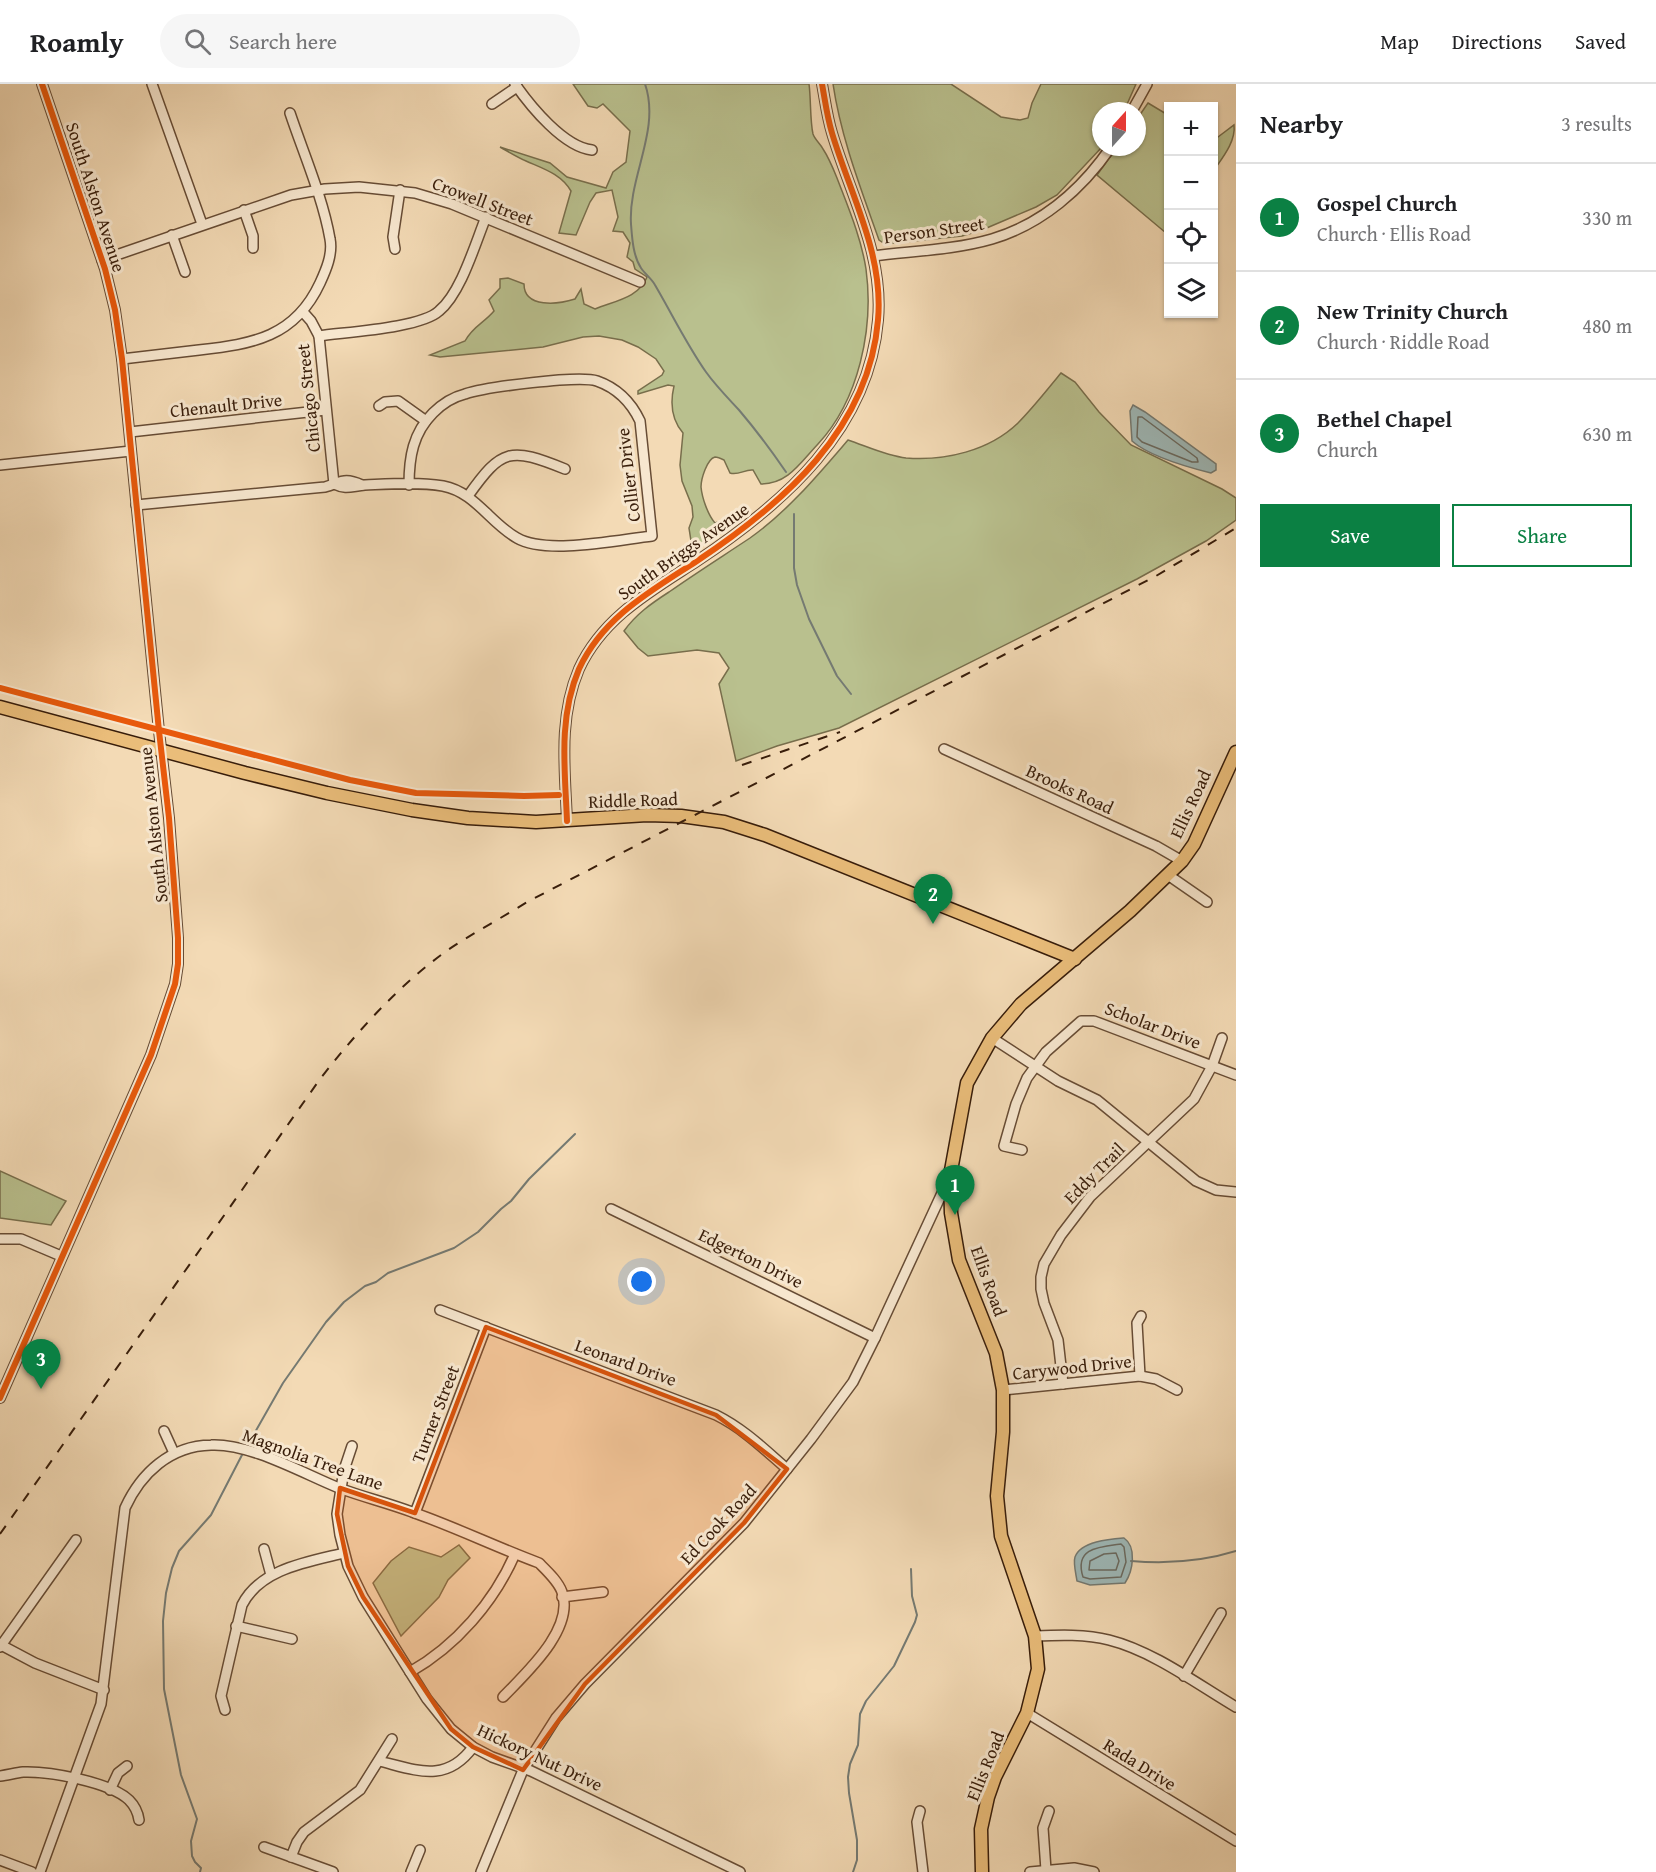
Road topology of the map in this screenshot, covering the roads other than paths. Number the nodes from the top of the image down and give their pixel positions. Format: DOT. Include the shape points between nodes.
graph roads {
  1 [pos="42,84"];
  2 [pos="152,84"];
  3 [pos="822,84"];
  4 [pos="1147,84"];
  5 [pos="516,86"];
  6 [pos="1137,102"];
  7 [pos="492,104"];
  8 [pos="290,112"];
  9 [pos="592,150"];
  10 [pos="1104,156"];
  11 [pos="316,190"];
  12 [pos="400,190"];
  13 [pos="244,210"];
  14 [pos="486,217"];
  15 [pos="202,224"];
  16 [pos="172,235"];
  17 [pos="253,248"];
  18 [pos="395,249"];
  19 [pos="873,256"];
  20 [pos="102,260"];
  21 [pos="185,272"];
  22 [pos="640,282"];
  23 [pos="303,312"];
  24 [pos="319,336"];
  25 [pos="122,359"];
  26 [pos="379,406"];
  27 [pos="326,410"];
  28 [pos="426,421"];
  29 [pos="130,432"];
  30 [pos="131,451"];
  31 [pos="0,465"];
  32 [pos="564,469"];
  33 [pos="334,484"];
  34 [pos="409,485"];
  35 [pos="468,496"];
  36 [pos="136,505"];
  37 [pos="0,707"];
  38 [pos="944,749"];
  39 [pos="162,751"];
  40 [pos="1236,752"];
  41 [pos="567,821"];
  42 [pos="1182,861"];
  43 [pos="1167,875"];
  44 [pos="1207,902"];
  45 [pos="1075,958"];
  46 [pos="992,1038"];
  47 [pos="1222,1038"];
  48 [pos="1212,1065"];
  49 [pos="1035,1066"];
  50 [pos="1236,1075"];
  51 [pos="1149,1142"];
  52 [pos="1022,1150"];
  53 [pos="950,1176"];
  54 [pos="1236,1191"];
  55 [pos="611,1209"];
  56 [pos="0,1239"];
  57 [pos="62,1256"];
  58 [pos="440,1310"];
  59 [pos="1141,1316"];
  60 [pos="486,1327"];
  61 [pos="875,1338"];
  62 [pos="1140,1376"];
  63 [pos="1063,1384"];
  64 [pos="1003,1390"];
  65 [pos="1177,1390"];
  66 [pos="0,1398"];
  67 [pos="164,1431"];
  68 [pos="352,1446"];
  69 [pos="174,1453"];
  70 [pos="787,1469"];
  71 [pos="340,1488"];
  72 [pos="415,1513"];
  73 [pos="76,1540"];
  74 [pos="264,1549"];
  75 [pos="344,1553"];
  76 [pos="515,1554"];
  77 [pos="271,1575"];
  78 [pos="603,1592"];
  79 [pos="562,1597"];
  80 [pos="1221,1613"];
  81 [pos="236,1626"];
  82 [pos="1035,1636"];
  83 [pos="292,1639"];
  84 [pos="1,1646"];
  85 [pos="410,1672"];
  86 [pos="1184,1676"];
  87 [pos="104,1690"];
  88 [pos="503,1697"];
  89 [pos="1236,1707"];
  90 [pos="225,1710"];
  91 [pos="1027,1713"];
  92 [pos="392,1739"];
  93 [pos="473,1747"];
  94 [pos="379,1761"];
  95 [pos="127,1766"];
  96 [pos="523,1770"];
  97 [pos="0,1776"];
  98 [pos="75,1778"];
  99 [pos="110,1790"];
  100 [pos="920,1811"];
  101 [pos="1049,1812"];
  102 [pos="139,1821"];
  103 [pos="1236,1841"];
  104 [pos="264,1847"];
  105 [pos="420,1850"];
  106 [pos="291,1857"];
  107 [pos="0,1860"];
  108 [pos="1046,1870"];
  109 [pos="32,1872"];
  110 [pos="40,1872"];
  111 [pos="333,1872"];
  112 [pos="411,1872"];
  113 [pos="481,1872"];
  114 [pos="740,1872"];
  115 [pos="923,1872"];
  116 [pos="982,1872"];
  117 [pos="1030,1872"];
  118 [pos="1094,1872"];
  1 -- 20 [label="street, South Alston Avenue"];
  2 -- 15 [label="street"];
  3 -- 19 [label="street, South Briggs Avenue" via="833,138"];
  4 -- 6 [label="street"];
  5 -- 7 [label="street"];
  5 -- 9 [label="street" via="561,134 575,145"];
  8 -- 11 [label="street"];
  10 -- 19 [label="street, Person Street" via="1069,196 1017,229 966,244"];
  11 -- 12 [label="street, Crowell Street"];
  11 -- 13 [label="street, Crowell Street"];
  11 -- 23 [label="street" via="330,248 327,267"];
  12 -- 14 [label="street, Crowell Street"];
  12 -- 18 [label="street" via="393,237"];
  13 -- 15 [label="street, Crowell Street"];
  13 -- 17 [label="street"];
  14 -- 22 [label="street, Crowell Street"];
  14 -- 24 [label="street" via="454,293 439,312 422,320"];
  15 -- 16 [label="street, Crowell Street"];
  16 -- 20 [label="street, Crowell Street"];
  16 -- 21 [label="street"];
  19 -- 41 [label="street, South Briggs Avenue" via="879,310 873,352 853,409 833,440 751,524 621,612 584,661 570,696 564,727"];
  20 -- 25 [label="street, South Alston Avenue"];
  23 -- 24 [label="street, Chicago Street"];
  23 -- 25 [label="street" via="280,329 250,343"];
  24 -- 27 [label="street, Chicago Street"];
  25 -- 29 [label="street, South Alston Avenue"];
  26 -- 28 [label="street" via="398,401"];
  27 -- 29 [label="street, Chenault Drive"];
  27 -- 33 [label="street, Chicago Street"];
  28 -- 34 [label="street, Collier Drive" via="411,452"];
  28 -- 35 [label="street, Collier Drive" via="444,404 474,391 572,379 603,384 626,399 640,421 652,536 539,546 508,533"];
  29 -- 30 [label="street, South Alston Avenue"];
  30 -- 31 [label="street"];
  30 -- 36 [label="street, South Alston Avenue"];
  32 -- 35 [label="street" via="531,456 505,457 486,471"];
  33 -- 34 [label="street, Collier Drive" via="342,488"];
  33 -- 36 [label="street, Collier Drive"];
  34 -- 35 [label="street, Collier Drive" via="444,486"];
  36 -- 39 [label="street, South Alston Avenue"];
  37 -- 39 [label="main road, Riddle Road"];
  38 -- 42 [label="street, Brooks Road"];
  39 -- 41 [label="main road, Riddle Road" via="309,789 412,810 500,821"];
  39 -- 57 [label="street, South Alston Avenue" via="177,910 176,984 151,1055"];
  40 -- 42 [label="main road, Ellis Road" via="1194,844"];
  41 -- 45 [label="main road, Riddle Road" via="664,815 724,822"];
  42 -- 43 [label="main road, Ellis Road"];
  43 -- 44 [label="street"];
  43 -- 45 [label="main road, Ellis Road"];
  45 -- 46 [label="main road, Ellis Road" via="1021,1004"];
  46 -- 49 [label="street"];
  46 -- 53 [label="main road, Ellis Road" via="967,1083"];
  47 -- 48 [label="street, Eddy Trail"];
  48 -- 49 [label="street, Scholar Drive" via="1087,1019 1074,1026"];
  48 -- 50 [label="street, Scholar Drive"];
  48 -- 51 [label="street, Eddy Trail" via="1194,1100"];
  49 -- 51 [label="street" via="1093,1097"];
  49 -- 52 [label="street, Scholar Drive" via="1023,1085 1004,1146"];
  51 -- 54 [label="street" via="1203,1185"];
  51 -- 63 [label="street, Eddy Trail" via="1090,1197 1044,1264 1041,1289 1058,1340"];
  53 -- 61 [label="street, Ed Cook Road"];
  53 -- 64 [label="main road, Ellis Road" via="959,1260 996,1353"];
  55 -- 61 [label="street, Edgerton Drive"];
  56 -- 57 [label="street" via="21,1239"];
  57 -- 66 [label="street, South Alston Avenue"];
  58 -- 60 [label="street, Leonard Drive"];
  59 -- 62 [label="street" via="1137,1323"];
  60 -- 70 [label="street, Leonard Drive" via="716,1415 748,1434"];
  60 -- 72 [label="street, Turner Street"];
  61 -- 70 [label="street, Ed Cook Road" via="844,1395"];
  62 -- 63 [label="street, Carywood Drive"];
  62 -- 65 [label="street, Carywood Drive"];
  63 -- 64 [label="street, Carywood Drive"];
  64 -- 82 [label="main road, Ellis Road" via="997,1496 1001,1536"];
  67 -- 69 [label="street"];
  68 -- 71 [label="street, Hickory Nut Drive"];
  69 -- 71 [label="street, Magnolia Tree Lane" via="198,1446 237,1447"];
  69 -- 87 [label="street, Magnolia Tree Lane" via="140,1480 125,1508"];
  70 -- 96 [label="street, Ed Cook Road" via="744,1523 585,1684 556,1718"];
  71 -- 72 [label="street, Magnolia Tree Lane"];
  71 -- 75 [label="street, Hickory Nut Drive" via="337,1514"];
  72 -- 76 [label="street, Magnolia Tree Lane"];
  73 -- 84 [label="street"];
  74 -- 77 [label="street"];
  75 -- 77 [label="street"];
  75 -- 85 [label="street, Hickory Nut Drive" via="363,1597"];
  76 -- 79 [label="street, Magnolia Tree Lane" via="539,1563"];
  76 -- 85 [label="street" via="508,1572 447,1648"];
  77 -- 81 [label="street" via="248,1593"];
  78 -- 79 [label="street"];
  79 -- 88 [label="street" via="559,1629"];
  80 -- 86 [label="street"];
  81 -- 83 [label="street"];
  81 -- 90 [label="street" via="221,1696"];
  82 -- 86 [label="street" via="1109,1640 1140,1651"];
  82 -- 91 [label="main road, Ellis Road" via="1038,1669"];
  84 -- 87 [label="street" via="35,1664"];
  85 -- 93 [label="street, Hickory Nut Drive" via="451,1730"];
  86 -- 89 [label="street"];
  87 -- 98 [label="street, Magnolia Tree Lane"];
  91 -- 103 [label="street, Rada Drive"];
  91 -- 116 [label="main road, Ellis Road" via="988,1797 981,1829"];
  92 -- 94 [label="street"];
  93 -- 94 [label="street" via="461,1762 436,1772 420,1772"];
  93 -- 96 [label="street, Hickory Nut Drive"];
  94 -- 106 [label="street" via="360,1790 304,1832"];
  95 -- 99 [label="street" via="118,1773"];
  96 -- 113 [label="street, Ed Cook Road"];
  96 -- 114 [label="street, Hickory Nut Drive"];
  97 -- 98 [label="street" via="24,1772"];
  98 -- 99 [label="street"];
  98 -- 110 [label="street, Magnolia Tree Lane"];
  99 -- 102 [label="street" via="129,1800"];
  100 -- 115 [label="street" via="917,1822"];
  101 -- 108 [label="street" via="1043,1828"];
  104 -- 106 [label="street"];
  105 -- 112 [label="street"];
  106 -- 111 [label="street"];
  107 -- 109 [label="street"];
  108 -- 117 [label="street"];
  108 -- 118 [label="street" via="1074,1868"];
}
